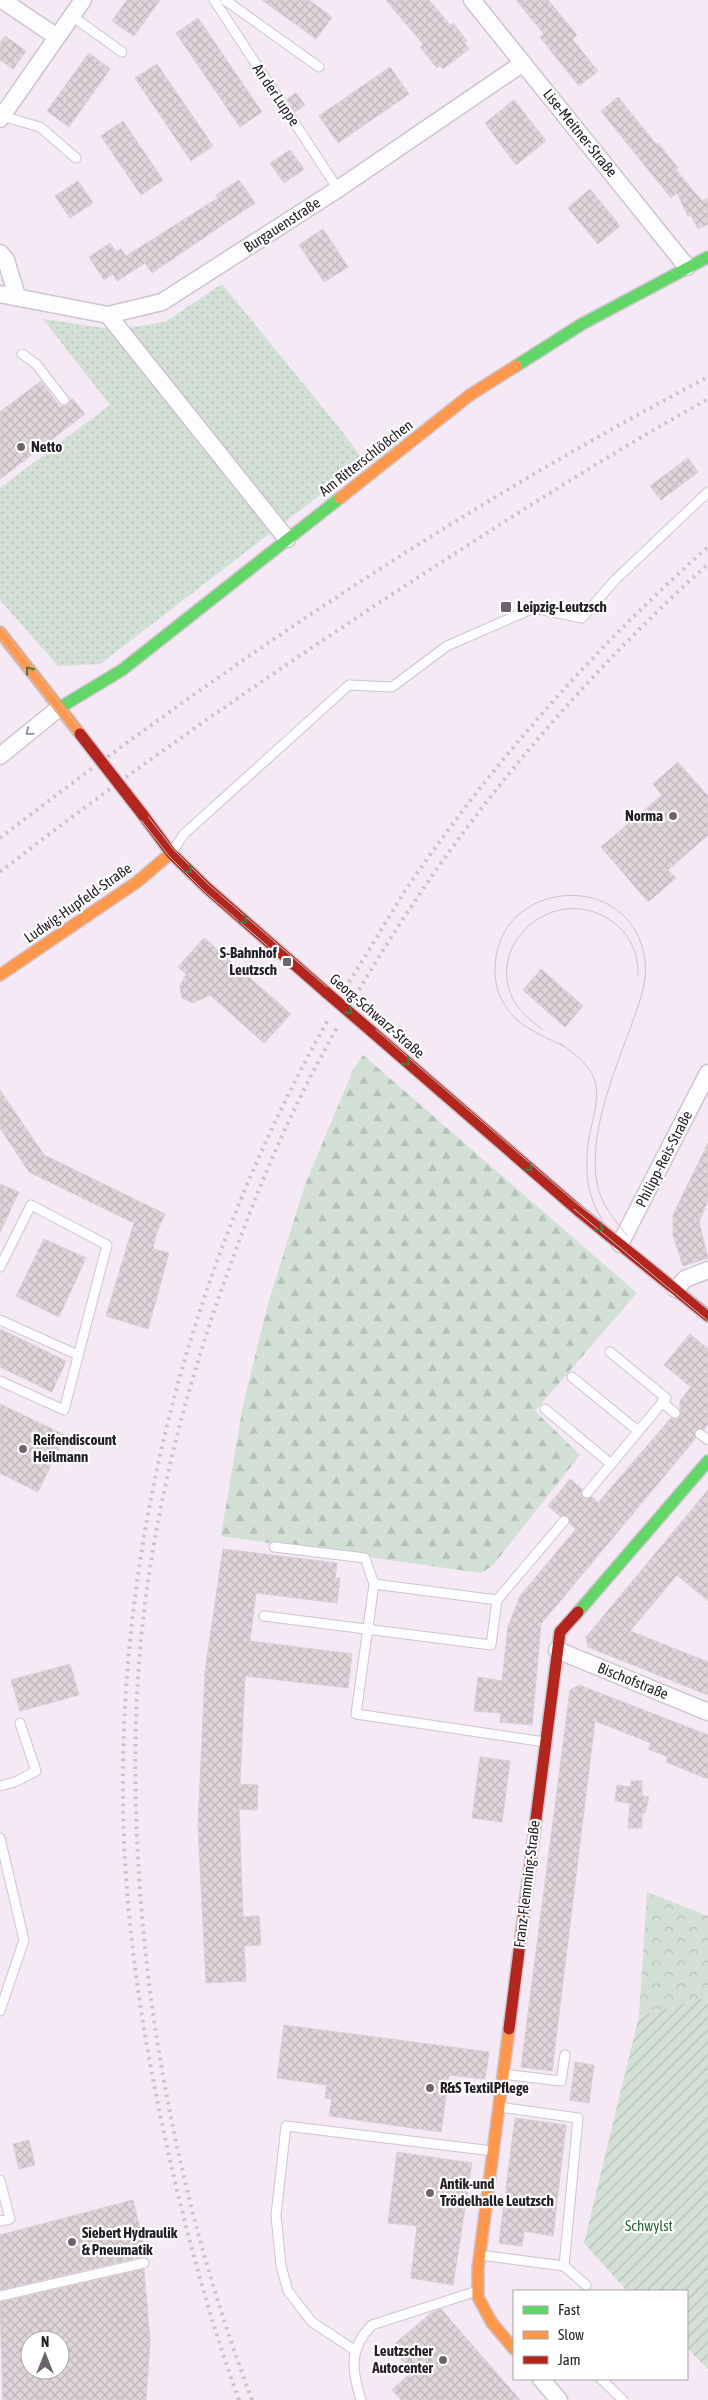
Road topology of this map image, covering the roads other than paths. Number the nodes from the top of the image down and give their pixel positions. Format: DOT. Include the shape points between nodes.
graph roads {
  1 [pos="2,0"];
  2 [pos="83,0"];
  3 [pos="214,0"];
  4 [pos="225,0"];
  5 [pos="472,0"];
  6 [pos="72,16"];
  7 [pos="56,37"];
  8 [pos="122,52"];
  9 [pos="523,62"];
  10 [pos="319,66"];
  11 [pos="1,118"];
  12 [pos="76,158"];
  13 [pos="338,189"];
  14 [pos="0,253"];
  15 [pos="708,257"];
  16 [pos="687,266"];
  17 [pos="0,294"];
  18 [pos="16,296"];
  19 [pos="108,315"];
  20 [pos="22,354"];
  21 [pos="64,400"];
  22 [pos="708,492"];
  23 [pos="287,539"];
  24 [pos="0,632"];
  25 [pos="59,708"];
  26 [pos="0,756"];
  27 [pos="171,853"];
  28 [pos="0,975"];
  29 [pos="708,1073"];
  30 [pos="620,1244"];
  31 [pos="0,1267"];
  32 [pos="708,1270"];
  33 [pos="676,1289"];
  34 [pos="708,1316"];
  35 [pos="0,1320"];
  36 [pos="610,1352"];
  37 [pos="78,1355"];
  38 [pos="572,1377"];
  39 [pos="0,1381"];
  40 [pos="662,1402"];
  41 [pos="545,1409"];
  42 [pos="674,1413"];
  43 [pos="638,1431"];
  44 [pos="700,1434"];
  45 [pos="708,1440"];
  46 [pos="708,1461"];
  47 [pos="611,1464"];
  48 [pos="587,1493"];
  49 [pos="564,1521"];
  50 [pos="274,1547"];
  51 [pos="374,1584"];
  52 [pos="497,1600"];
  53 [pos="264,1616"];
  54 [pos="368,1630"];
  55 [pos="558,1650"];
  56 [pos="708,1712"];
  57 [pos="20,1723"];
  58 [pos="546,1742"];
  59 [pos="0,1786"];
  60 [pos="0,1838"];
  61 [pos="0,2010"];
  62 [pos="565,2056"];
  63 [pos="503,2074"];
  64 [pos="499,2107"];
  65 [pos="493,2151"];
  66 [pos="0,2180"];
  67 [pos="0,2221"];
  68 [pos="480,2256"];
  69 [pos="144,2263"];
  70 [pos="564,2266"];
  71 [pos="586,2285"];
  72 [pos="478,2291"];
  73 [pos="0,2296"];
  74 [pos="513,2348"];
  75 [pos="356,2351"];
  76 [pos="542,2380"];
  77 [pos="602,2380"];
  78 [pos="361,2400"];
  79 [pos="560,2400"];
  80 [pos="623,2400"];
  1 -- 7 [label="street"];
  2 -- 6 [label="street"];
  3 -- 13 [label="lane, An der Luppe"];
  4 -- 10 [label="lane"];
  5 -- 9 [label="street, Lise-Meitner-Straße"];
  6 -- 7 [label="street"];
  6 -- 8 [label="lane"];
  7 -- 11 [label="street"];
  9 -- 13 [label="street, Burgauenstraße"];
  9 -- 16 [label="street, Lise-Meitner-Straße"];
  11 -- 12 [label="lane" via="40,128"];
  13 -- 19 [label="street, Burgauenstraße" via="162,302"];
  14 -- 18 [label="street" via="6,260"];
  15 -- 16 [label="street, Am Ritterschlößchen"];
  16 -- 23 [label="street, Am Ritterschlößchen" via="582,324 470,395"];
  17 -- 18 [label="street, Burgauenstraße"];
  18 -- 19 [label="street, Burgauenstraße"];
  19 -- 23 [label="street"];
  20 -- 21 [label="lane" via="36,364"];
  22 -- 27 [label="lane" via="616,580 582,618 534,608 447,646 392,687 350,685 184,834"];
  23 -- 25 [label="street, Am Ritterschlößchen" via="122,670"];
  25 -- 24 [label="street, Georg-Schwarz-Straße, one-way"];
  25 -- 26 [label="street, one-way"];
  25 -- 27 [label="street, Georg-Schwarz-Straße, bridge"];
  27 -- 28 [label="street, Ludwig-Hupfeld-Straße" via="137,882"];
  27 -- 30 [label="street, Georg-Schwarz-Straße, one-way, bridge" via="327,993"];
  29 -- 30 [label="street, Philipp-Reis-Straße"];
  30 -- 33 [label="street, Georg-Schwarz-Straße"];
  31 -- 37 [label="lane" via="31,1205 107,1245"];
  32 -- 33 [label="street" via="685,1279"];
  33 -- 34 [label="street, Georg-Schwarz-Straße"];
  35 -- 37 [label="lane"];
  36 -- 40 [label="lane" via="666,1398"];
  37 -- 39 [label="lane" via="64,1410"];
  38 -- 43 [label="lane"];
  40 -- 42 [label="lane"];
  40 -- 43 [label="lane"];
  41 -- 47 [label="lane"];
  43 -- 47 [label="lane"];
  44 -- 45 [label="lane"];
  46 -- 55 [label="street, Franz-Flemming-Straße" via="560,1632"];
  47 -- 48 [label="lane"];
  49 -- 52 [label="lane"];
  50 -- 51 [label="lane" via="365,1558"];
  51 -- 52 [label="lane"];
  51 -- 54 [label="lane"];
  52 -- 54 [label="lane" via="492,1645"];
  53 -- 54 [label="lane"];
  54 -- 58 [label="lane" via="356,1714"];
  55 -- 56 [label="street, Bischofstraße"];
  55 -- 58 [label="street, Franz-Flemming-Straße"];
  57 -- 59 [label="lane" via="36,1770"];
  58 -- 63 [label="street, Franz-Flemming-Straße"];
  60 -- 61 [label="lane" via="24,1940"];
  62 -- 63 [label="lane" via="561,2081"];
  63 -- 64 [label="street, Franz-Flemming-Straße"];
  64 -- 65 [label="street, Franz-Flemming-Straße"];
  64 -- 70 [label="lane" via="578,2118"];
  65 -- 68 [label="street, Franz-Flemming-Straße"];
  65 -- 75 [label="lane" via="286,2126 276,2215 281,2266 288,2291 312,2322"];
  66 -- 67 [label="lane" via="10,2219"];
  68 -- 70 [label="lane"];
  68 -- 72 [label="street, Franz-Flemming-Straße"];
  69 -- 73 [label="lane"];
  70 -- 71 [label="lane"];
  72 -- 74 [label="street, Franz-Flemming-Straße" via="492,2323"];
  72 -- 75 [label="lane" via="372,2325 362,2335"];
  75 -- 78 [label="lane" via="352,2371"];
  76 -- 79 [label="street"];
  77 -- 80 [label="lane"];
}
